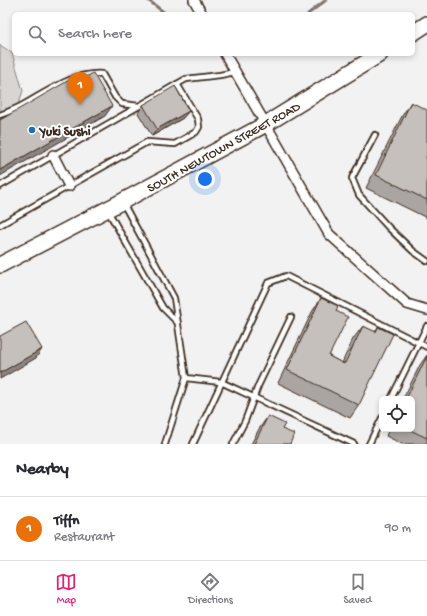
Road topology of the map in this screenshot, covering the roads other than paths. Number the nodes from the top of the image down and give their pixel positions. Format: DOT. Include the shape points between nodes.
graph roads {
  1 [pos="194,0"];
  2 [pos="201,12"];
  3 [pos="427,24"];
  4 [pos="415,32"];
  5 [pos="226,56"];
  6 [pos="377,56"];
  7 [pos="235,72"];
  8 [pos="178,84"];
  9 [pos="139,106"];
  10 [pos="0,115"];
  11 [pos="266,124"];
  12 [pos="374,135"];
  13 [pos="53,155"];
  14 [pos="0,186"];
  15 [pos="69,186"];
  16 [pos="123,202"];
  17 [pos="107,210"];
  18 [pos="0,225"];
  19 [pos="427,261"];
  20 [pos="0,265"];
  21 [pos="427,310"];
  22 [pos="291,317"];
  23 [pos="178,323"];
  24 [pos="427,326"];
  25 [pos="419,342"];
  26 [pos="427,347"];
  27 [pos="186,378"];
  28 [pos="221,382"];
  29 [pos="392,396"];
  30 [pos="254,398"];
  31 [pos="379,424"];
  32 [pos="165,444"];
  33 [pos="193,444"];
  34 [pos="234,444"];
  35 [pos="354,444"];
  36 [pos="369,444"];
  1 -- 2 [label="street"];
  3 -- 4 [label="main road"];
  5 -- 7 [label="street"];
  6 -- 11 [label="main road, SOUTH NEWTOWN STREET ROAD"];
  7 -- 8 [label="lane" via="186,79"];
  7 -- 11 [label="street"];
  8 -- 9 [label="lane"];
  8 -- 15 [label="lane" via="198,119 199,127 196,132 175,144 147,142"];
  9 -- 10 [label="lane" via="122,104 102,74 91,73 65,82"];
  9 -- 13 [label="lane"];
  11 -- 16 [label="main road, SOUTH NEWTOWN STREET ROAD"];
  11 -- 21 [label="street" via="329,234 407,304"];
  12 -- 19 [label="lane" via="352,178 359,195 389,228"];
  13 -- 14 [label="lane"];
  13 -- 15 [label="street"];
  15 -- 18 [label="lane"];
  16 -- 17 [label="main road, SOUTH NEWTOWN STREET ROAD"];
  16 -- 23 [label="lane" via="174,298"];
  17 -- 20 [label="main road, SOUTH NEWTOWN STREET ROAD"];
  17 -- 23 [label="lane" via="163,308"];
  22 -- 30 [label="lane"];
  23 -- 27 [label="lane"];
  24 -- 25 [label="lane"];
  25 -- 26 [label="lane"];
  25 -- 28 [label="lane" via="286,276 268,283"];
  25 -- 29 [label="lane"];
  27 -- 28 [label="lane"];
  27 -- 32 [label="lane"];
  28 -- 30 [label="lane"];
  28 -- 33 [label="lane"];
  30 -- 34 [label="lane"];
  30 -- 35 [label="lane"];
  31 -- 36 [label="lane"];
}
